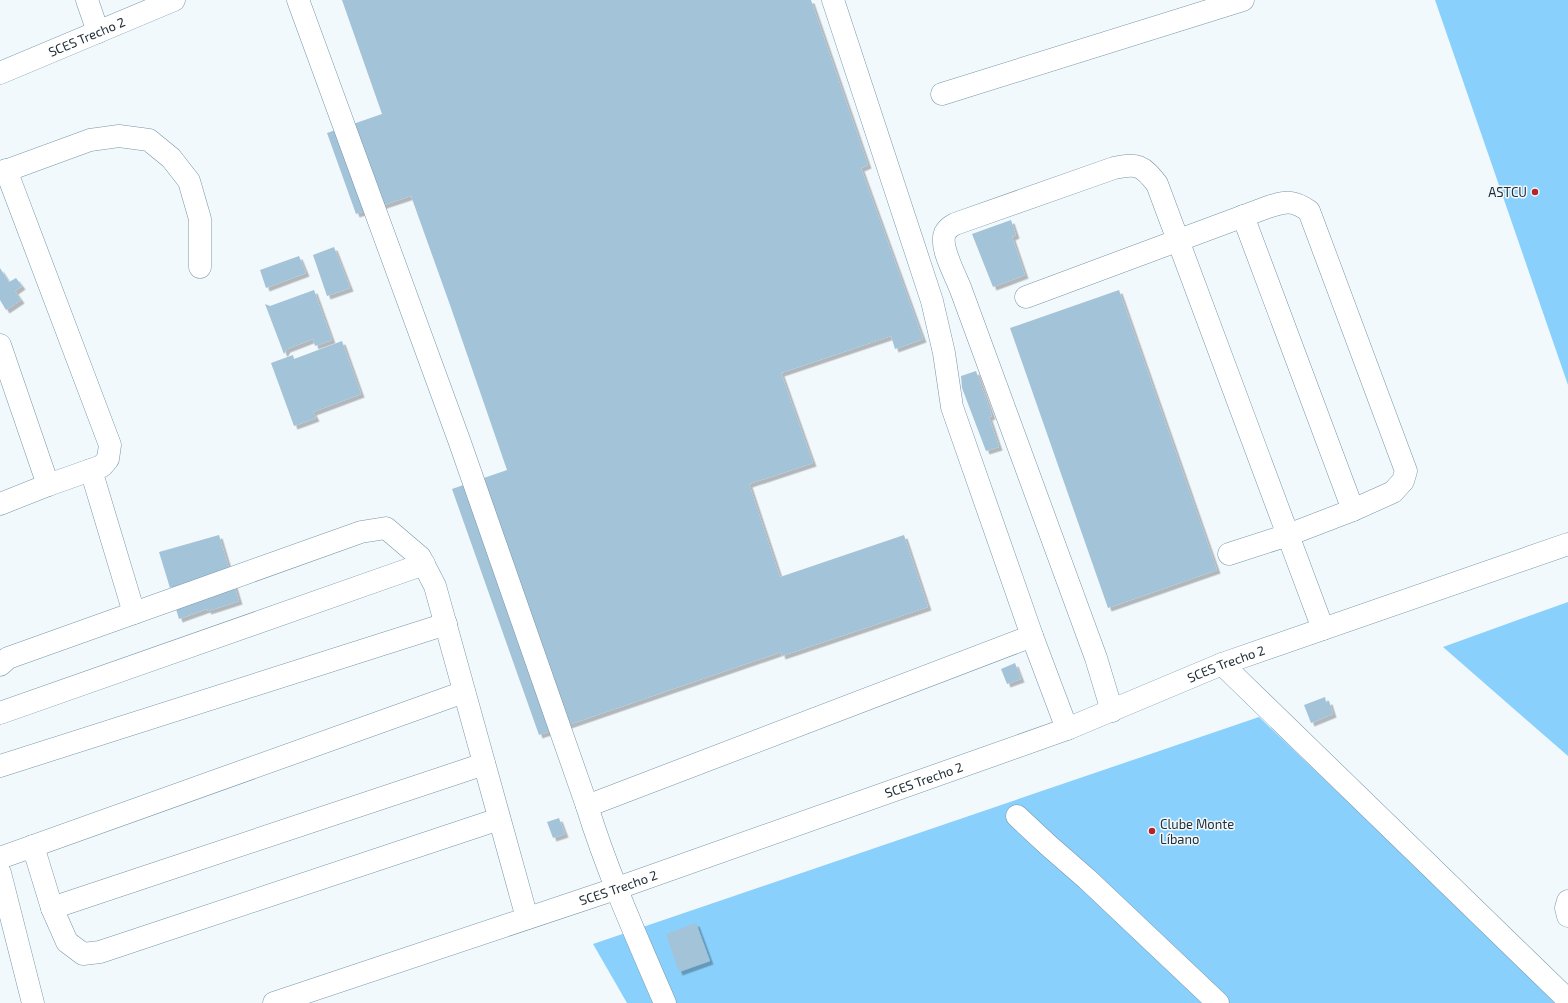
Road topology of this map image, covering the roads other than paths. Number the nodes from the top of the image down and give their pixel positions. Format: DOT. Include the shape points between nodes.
graph roads {
  1 [pos="87,0"];
  2 [pos="174,0"];
  3 [pos="298,0"];
  4 [pos="833,0"];
  5 [pos="1243,0"];
  6 [pos="98,32"];
  7 [pos="0,73"];
  8 [pos="942,94"];
  9 [pos="3,171"];
  10 [pos="1243,216"];
  11 [pos="1178,241"];
  12 [pos="200,267"];
  13 [pos="1026,297"];
  14 [pos="0,345"];
  15 [pos="91,470"];
  16 [pos="48,485"];
  17 [pos="0,504"];
  18 [pos="1353,510"];
  19 [pos="1288,535"];
  20 [pos="1568,544"];
  21 [pos="1229,554"];
  22 [pos="424,564"];
  23 [pos="134,613"];
  24 [pos="446,624"];
  25 [pos="1323,629"];
  26 [pos="1032,636"];
  27 [pos="0,664"];
  28 [pos="1222,664"];
  29 [pos="464,692"];
  30 [pos="1112,711"];
  31 [pos="0,713"];
  32 [pos="1067,729"];
  33 [pos="484,764"];
  34 [pos="0,766"];
  35 [pos="586,806"];
  36 [pos="1017,816"];
  37 [pos="499,819"];
  38 [pos="33,846"];
  39 [pos="0,858"];
  40 [pos="0,873"];
  41 [pos="616,889"];
  42 [pos="1568,901"];
  43 [pos="52,908"];
  44 [pos="1568,916"];
  45 [pos="527,918"];
  46 [pos="1568,1000"];
  47 [pos="34,1003"];
  48 [pos="274,1003"];
  49 [pos="665,1003"];
  50 [pos="1218,1003"];
  1 -- 6 [label="street"];
  2 -- 6 [label="street, SCES Trecho 2"];
  3 -- 35 [label="street" via="456,433"];
  4 -- 26 [label="street" via="932,301 944,353 952,407"];
  5 -- 8 [label="street"];
  6 -- 7 [label="street, SCES Trecho 2"];
  9 -- 12 [label="street" via="90,140 119,136 149,140 171,158 188,181 200,219"];
  9 -- 15 [label="street" via="110,445 108,459 102,466"];
  10 -- 11 [label="street"];
  10 -- 18 [label="street"];
  10 -- 18 [label="street" via="1285,202 1298,203 1309,211 1312,219 1406,471 1403,481 1393,492"];
  11 -- 13 [label="street"];
  11 -- 19 [label="street"];
  11 -- 30 [label="street" via="1157,184 1146,171 1138,166 1127,165 954,224 946,231 943,240 1096,658"];
  14 -- 16 [label="street"];
  15 -- 16 [label="street"];
  15 -- 23 [label="street"];
  16 -- 17 [label="street"];
  18 -- 19 [label="street"];
  19 -- 21 [label="street"];
  19 -- 25 [label="street"];
  20 -- 25 [label="street, SCES Trecho 2"];
  22 -- 23 [label="street" via="420,557 386,528 362,532"];
  22 -- 24 [label="street" via="435,586"];
  22 -- 31 [label="street"];
  23 -- 27 [label="street" via="8,658"];
  24 -- 29 [label="street"];
  24 -- 34 [label="street"];
  25 -- 28 [label="street, SCES Trecho 2"];
  26 -- 32 [label="street"];
  26 -- 35 [label="street"];
  28 -- 30 [label="street, SCES Trecho 2"];
  28 -- 46 [label="street"];
  29 -- 33 [label="street"];
  29 -- 38 [label="street"];
  30 -- 32 [label="street, SCES Trecho 2"];
  32 -- 41 [label="street, SCES Trecho 2"];
  33 -- 37 [label="street"];
  33 -- 43 [label="street"];
  35 -- 41 [label="street"];
  36 -- 50 [label="street"];
  37 -- 43 [label="street" via="100,952 83,954 67,942"];
  37 -- 45 [label="street"];
  38 -- 39 [label="street"];
  38 -- 43 [label="street"];
  40 -- 47 [label="street"];
  41 -- 45 [label="street, SCES Trecho 2"];
  41 -- 49 [label="street"];
  42 -- 44 [label="street"];
  45 -- 48 [label="street, SCES Trecho 2"];
}
